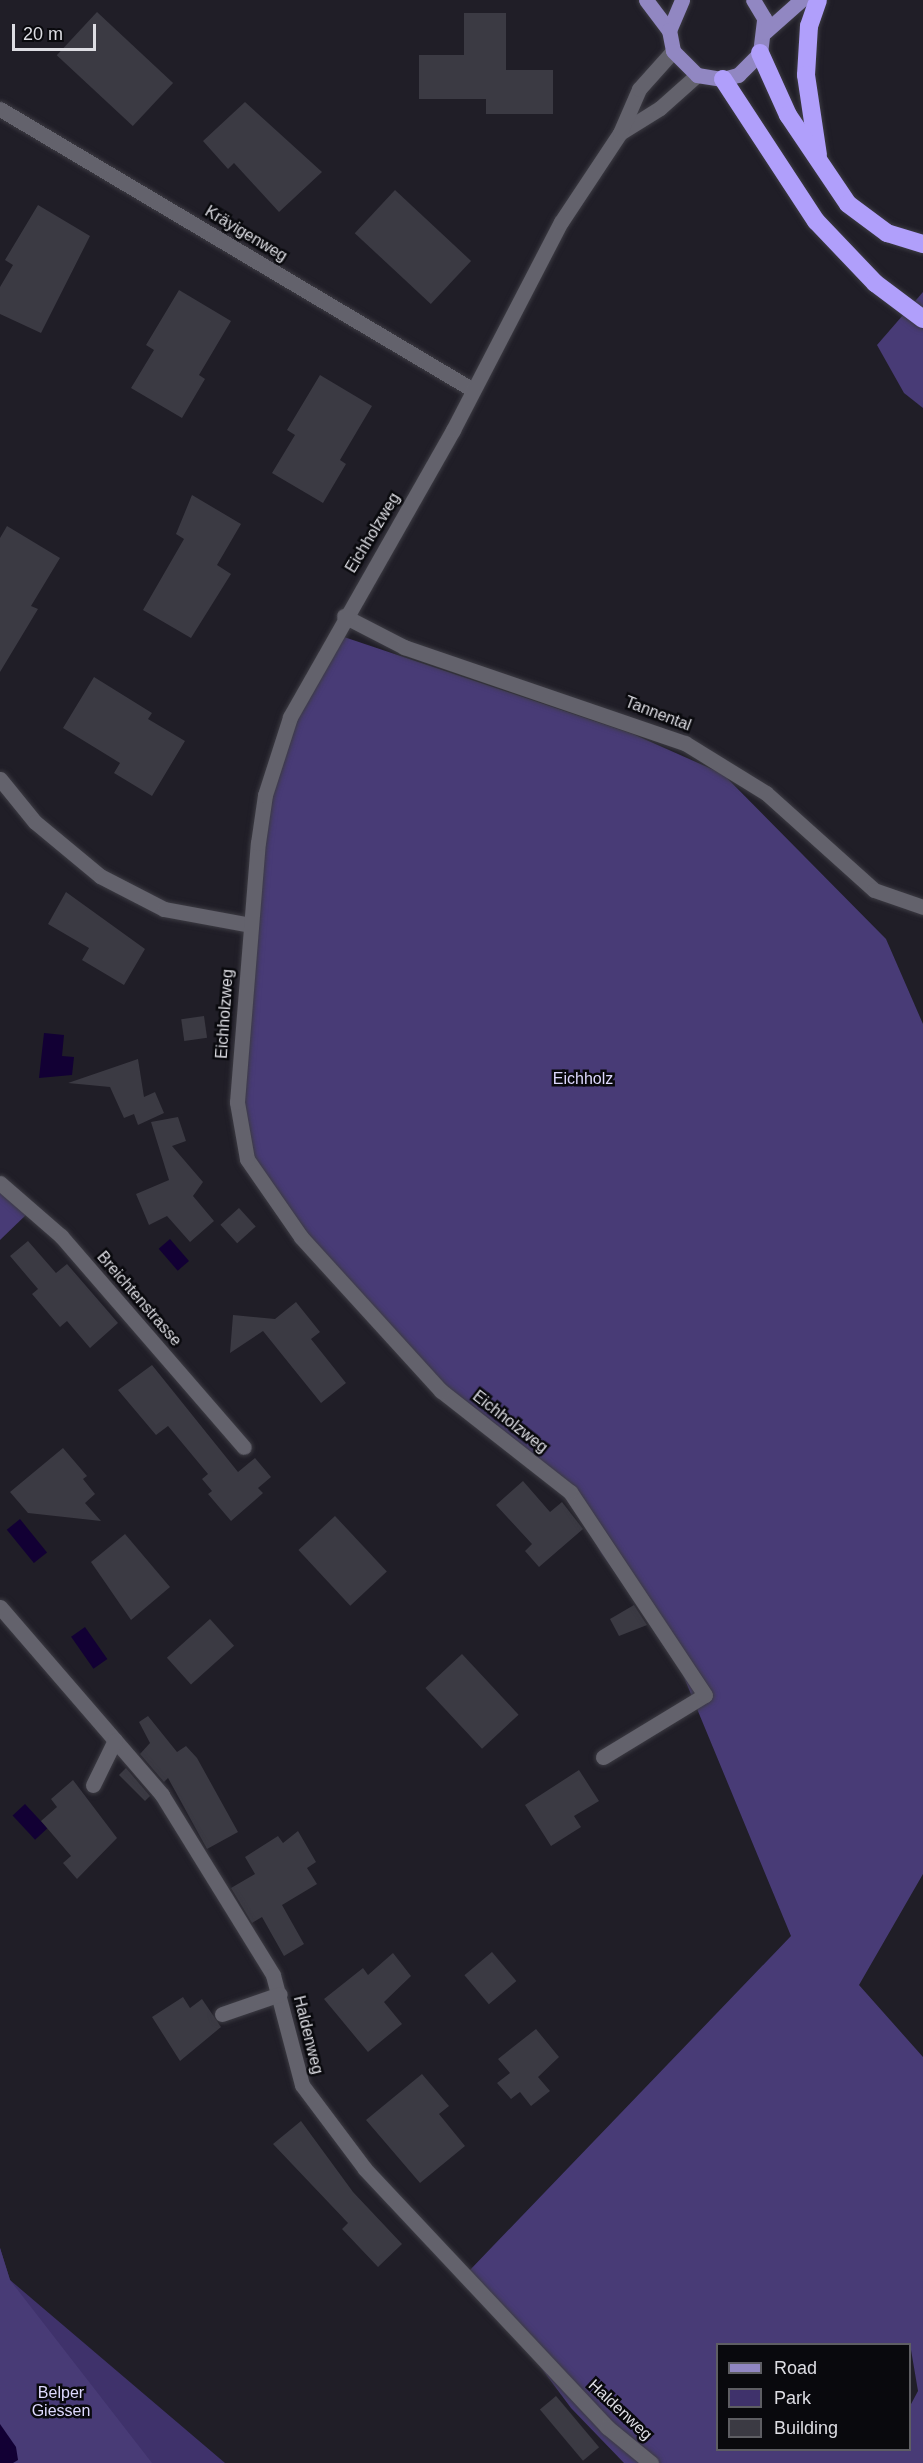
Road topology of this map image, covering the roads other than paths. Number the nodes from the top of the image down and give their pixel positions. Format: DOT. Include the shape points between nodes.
graph roads {
  1 [pos="646,0"];
  2 [pos="682,0"];
  3 [pos="753,0"];
  4 [pos="801,0"];
  5 [pos="818,0"];
  6 [pos="669,30"];
  7 [pos="765,32"];
  8 [pos="673,51"];
  9 [pos="760,53"];
  10 [pos="697,75"];
  11 [pos="723,79"];
  12 [pos="0,109"];
  13 [pos="620,133"];
  14 [pos="820,165"];
  15 [pos="923,244"];
  16 [pos="923,319"];
  17 [pos="473,390"];
  18 [pos="344,616"];
  19 [pos="2,786"];
  20 [pos="923,907"];
  21 [pos="250,925"];
  22 [pos="0,1183"];
  23 [pos="244,1447"];
  24 [pos="0,1607"];
  25 [pos="115,1740"];
  26 [pos="603,1756"];
  27 [pos="93,1785"];
  28 [pos="280,1994"];
  29 [pos="222,2014"];
  30 [pos="651,2463"];
  1 -- 6 [label="main road"];
  2 -- 6 [label="main road"];
  3 -- 7 [label="main road"];
  4 -- 7 [label="main road"];
  5 -- 14 [label="highway" via="809,26 806,75"];
  6 -- 8 [label="main road"];
  7 -- 9 [label="main road"];
  8 -- 10 [label="main road"];
  8 -- 13 [label="street, Eichholzweg" via="639,89"];
  9 -- 11 [label="main road" via="738,75"];
  9 -- 14 [label="highway" via="788,115"];
  10 -- 11 [label="main road"];
  10 -- 13 [label="street, Eichholzweg" via="660,108"];
  11 -- 16 [label="highway" via="816,221 875,283"];
  12 -- 17 [label="street, Kräyigenweg"];
  13 -- 17 [label="street, Eichholzweg" via="561,222"];
  14 -- 15 [label="highway" via="866,221"];
  17 -- 18 [label="street, Eichholzweg"];
  18 -- 20 [label="street, Tannental" via="404,647 686,743 766,793 874,890"];
  18 -- 21 [label="street, Eichholzweg" via="276,753 265,795"];
  19 -- 21 [label="street" via="35,822 100,876 165,909"];
  21 -- 26 [label="street, Eichholzweg" via="237,1102 241,1145 255,1174 308,1245 441,1391 570,1492 705,1695"];
  22 -- 23 [label="street, Breichtenstrasse" via="61,1236"];
  24 -- 25 [label="street, Haldenweg"];
  25 -- 27 [label="street"];
  25 -- 28 [label="street, Haldenweg" via="162,1795"];
  28 -- 29 [label="street"];
  28 -- 30 [label="street, Haldenweg" via="302,2085 365,2169 607,2427"];
}
